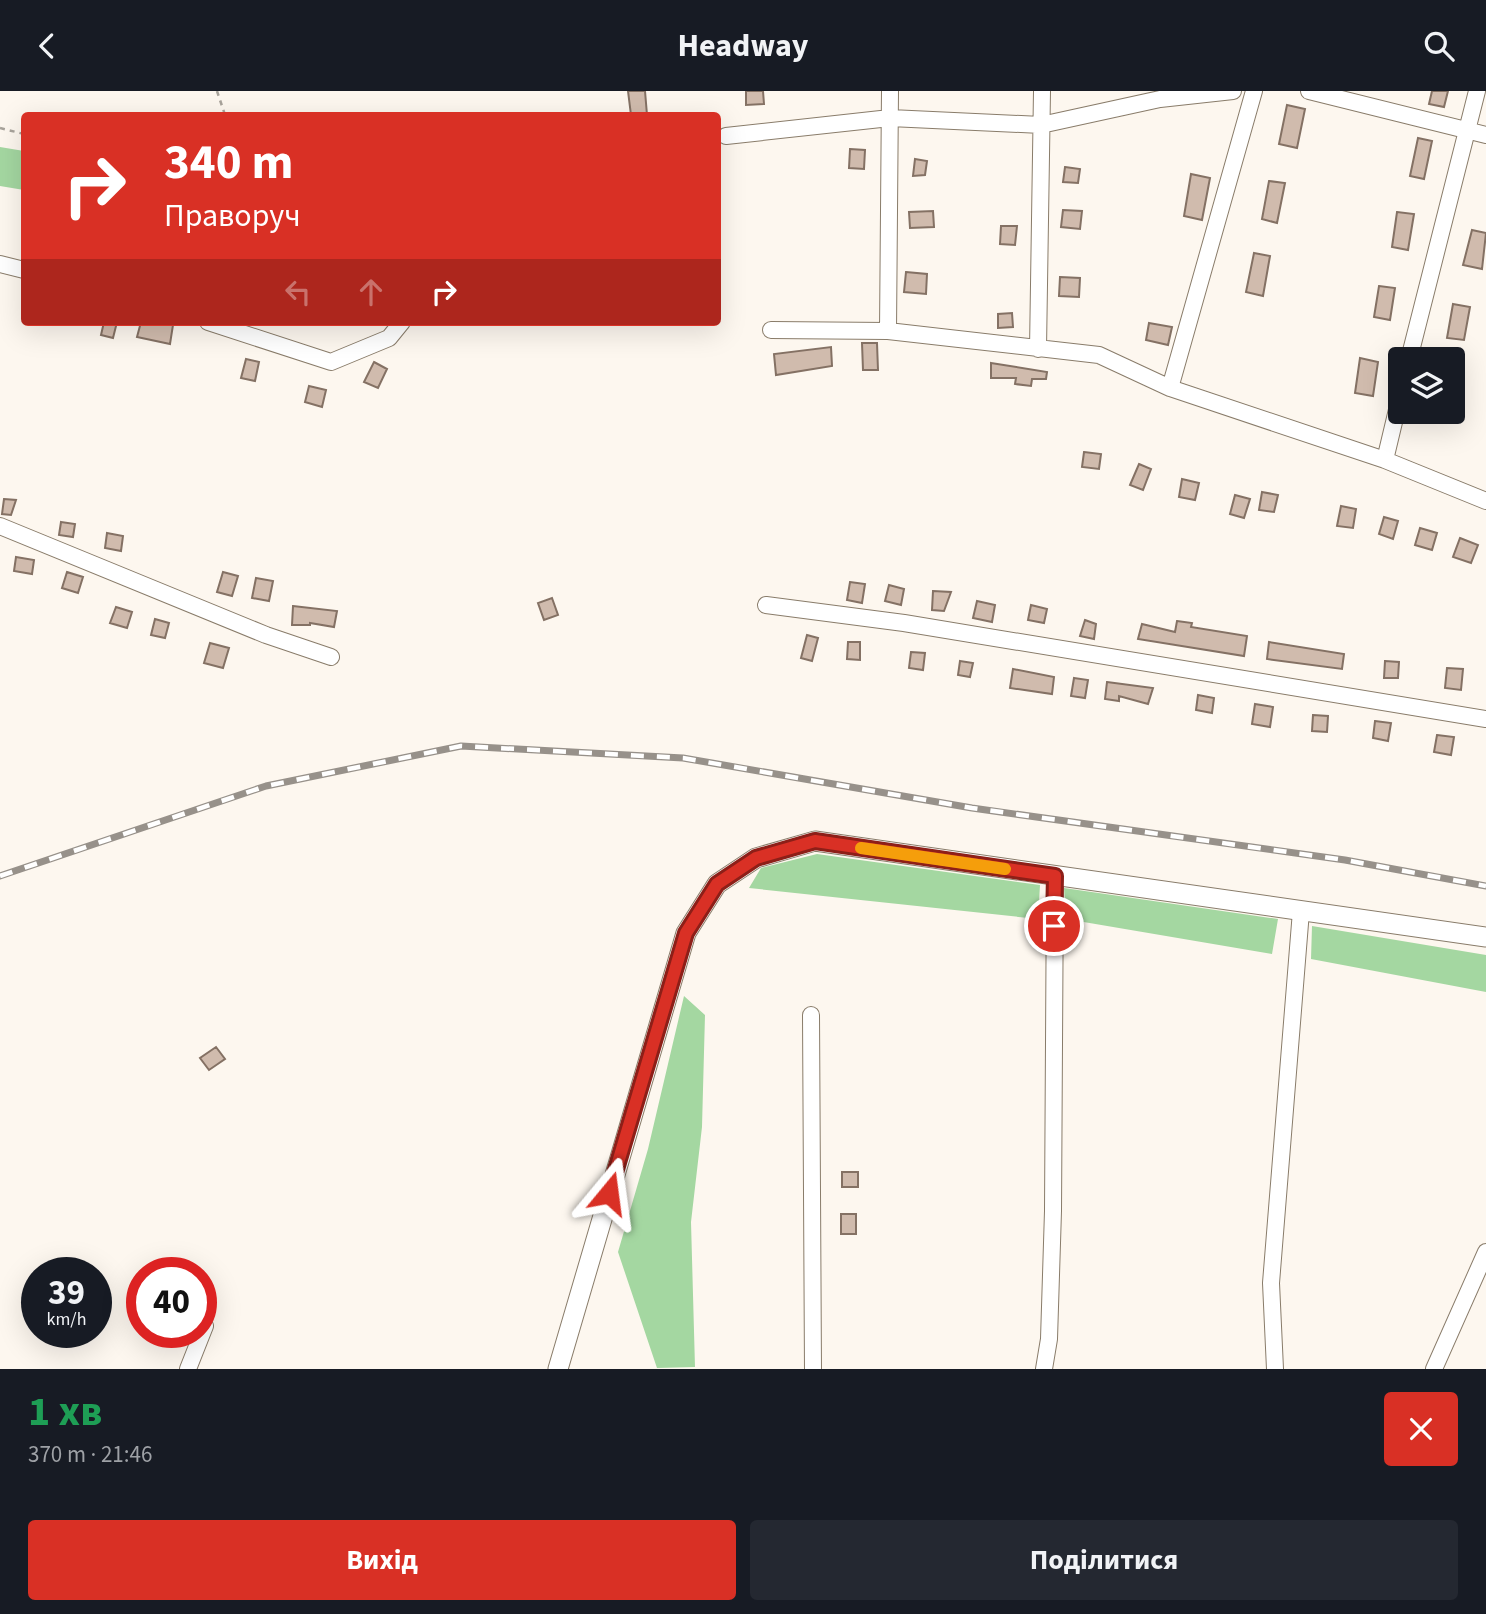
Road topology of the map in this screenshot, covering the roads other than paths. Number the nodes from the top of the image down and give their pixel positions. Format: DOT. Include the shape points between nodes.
graph roads {
  1 [pos="890,91"];
  2 [pos="1042,91"];
  3 [pos="1233,91"];
  4 [pos="1254,91"];
  5 [pos="1309,91"];
  6 [pos="1477,91"];
  7 [pos="890,118"];
  8 [pos="1041,125"];
  9 [pos="1465,131"];
  10 [pos="1486,135"];
  11 [pos="726,136"];
  12 [pos="0,264"];
  13 [pos="21,269"];
  14 [pos="220,326"];
  15 [pos="399,326"];
  16 [pos="771,330"];
  17 [pos="888,331"];
  18 [pos="1412,347"];
  19 [pos="1038,349"];
  20 [pos="1170,388"];
  21 [pos="1394,424"];
  22 [pos="1385,460"];
  23 [pos="1486,501"];
  24 [pos="0,526"];
  25 [pos="766,605"];
  26 [pos="331,657"];
  27 [pos="1486,719"];
  28 [pos="1055,876"];
  29 [pos="1301,911"];
  30 [pos="1486,937"];
  31 [pos="811,1015"];
  32 [pos="1486,1252"];
  33 [pos="196,1348"];
  34 [pos="188,1369"];
  35 [pos="558,1369"];
  36 [pos="813,1369"];
  37 [pos="1044,1369"];
  38 [pos="1275,1369"];
  39 [pos="1434,1369"];
  1 -- 7 [label="street"];
  2 -- 8 [label="street"];
  3 -- 8 [label="street" via="1160,99"];
  4 -- 20 [label="street"];
  5 -- 9 [label="street"];
  6 -- 9 [label="street"];
  7 -- 8 [label="street"];
  7 -- 11 [label="street"];
  7 -- 17 [label="street"];
  8 -- 19 [label="street"];
  9 -- 10 [label="street"];
  9 -- 18 [label="street"];
  12 -- 13 [label="street"];
  14 -- 15 [label="street" via="331,362 389,338"];
  16 -- 17 [label="street"];
  17 -- 19 [label="street"];
  19 -- 20 [label="street" via="1098,355"];
  20 -- 22 [label="street"];
  21 -- 22 [label="street"];
  22 -- 23 [label="street"];
  24 -- 26 [label="street"];
  25 -- 27 [label="street" via="904,623"];
  28 -- 29 [label="street"];
  28 -- 35 [label="street" via="815,841 756,858 717,884 686,933"];
  28 -- 37 [label="street" via="1053,1211"];
  29 -- 30 [label="street"];
  29 -- 38 [label="street" via="1271,1283"];
  31 -- 36 [label="street"];
  32 -- 39 [label="street"];
  33 -- 34 [label="street"];
}
